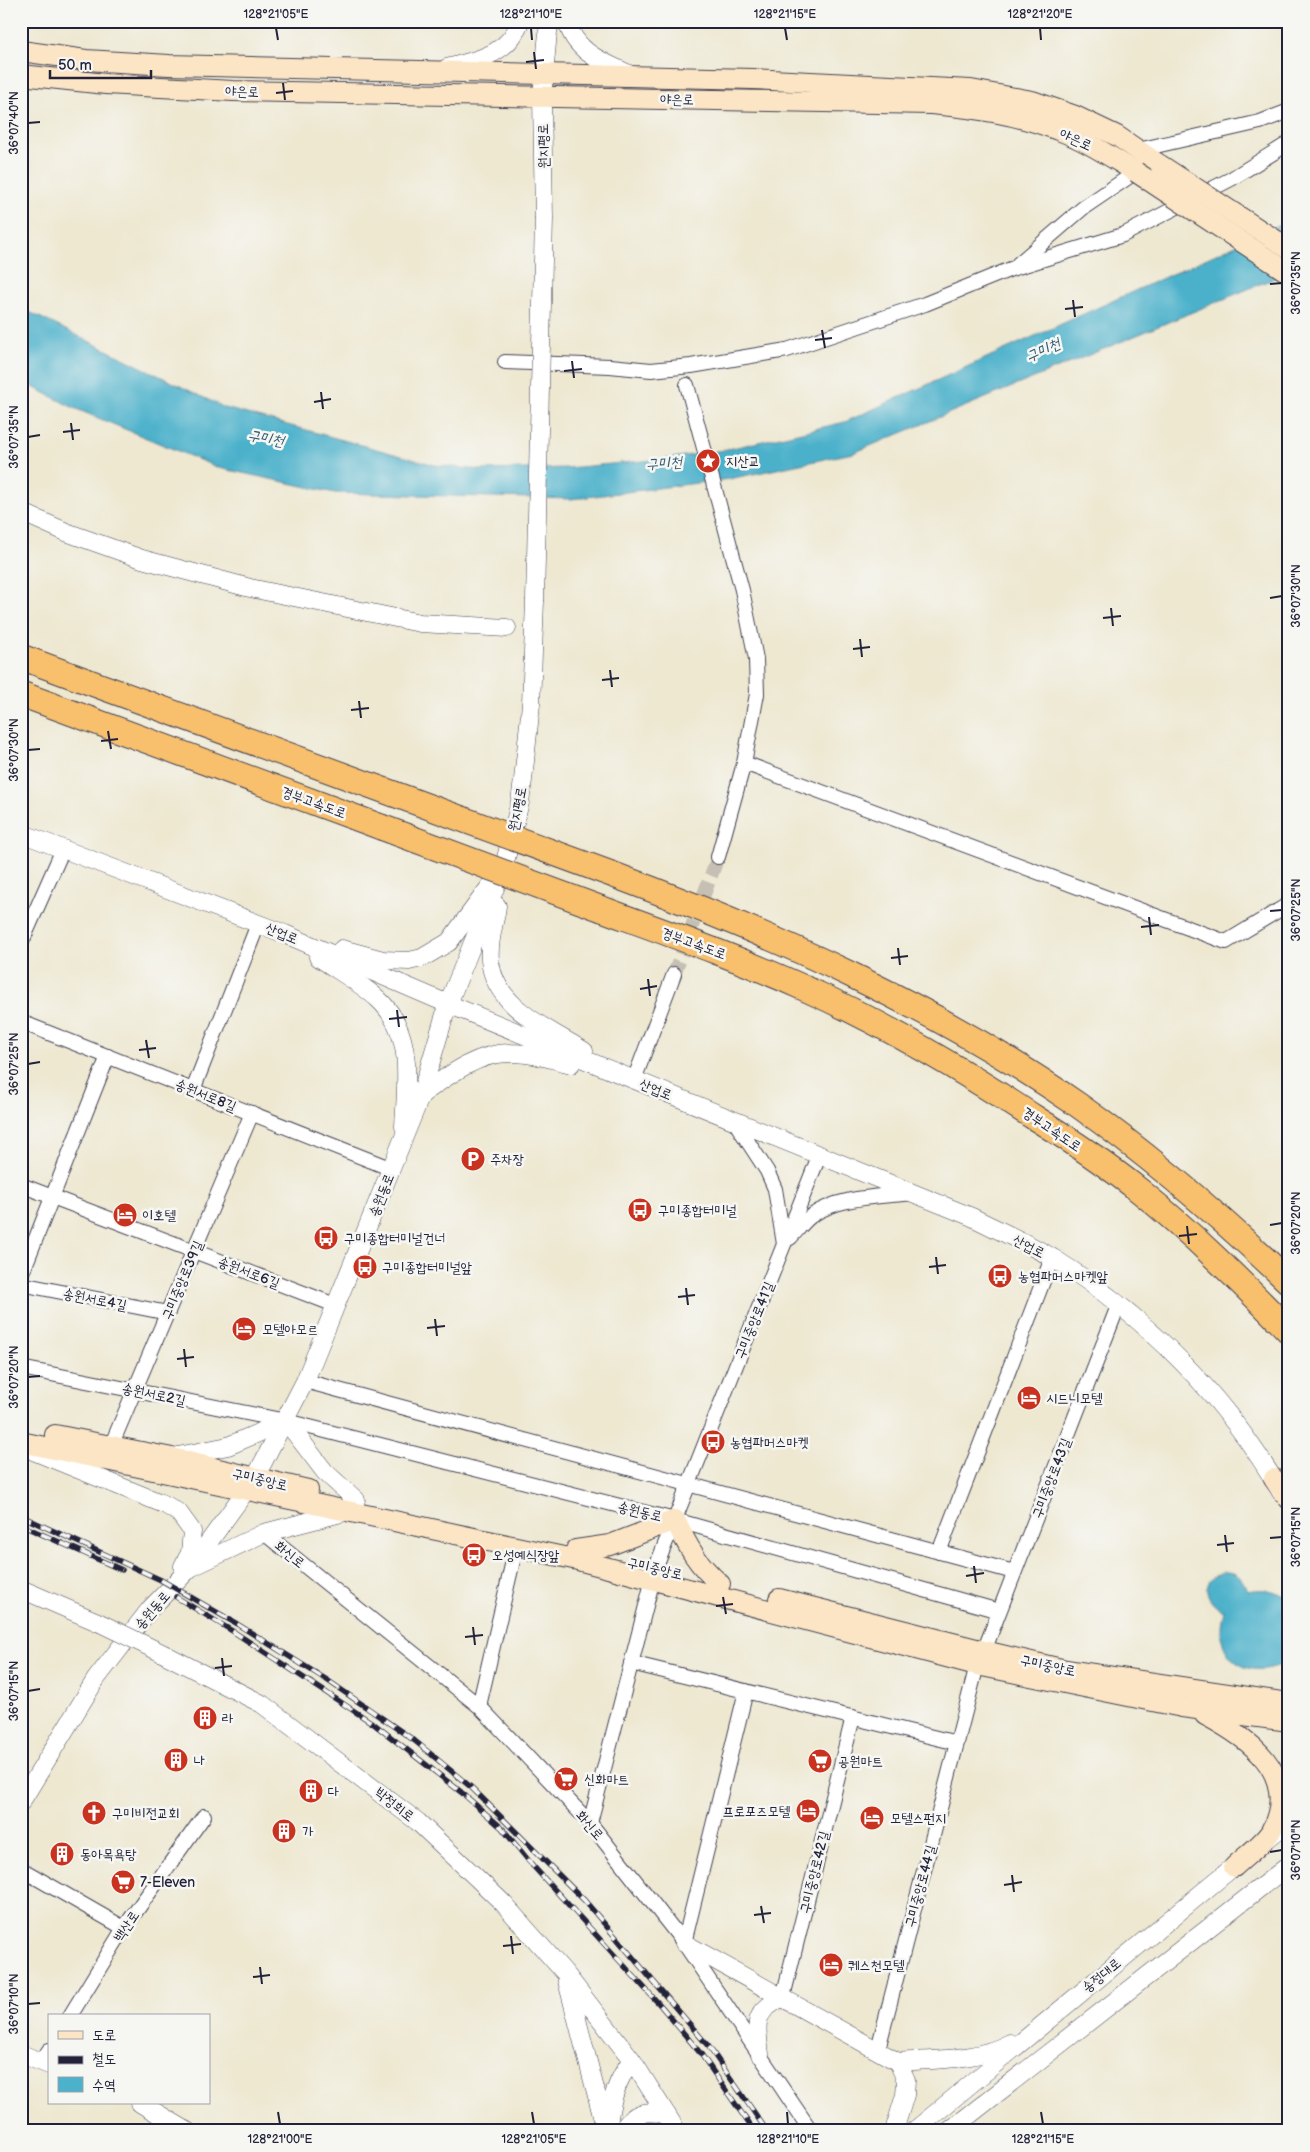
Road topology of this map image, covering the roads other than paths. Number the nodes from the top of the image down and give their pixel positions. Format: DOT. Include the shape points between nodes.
graph roads {
  1 [pos="520,21"];
  2 [pos="541,21"];
  3 [pos="549,21"];
  4 [pos="567,21"];
  5 [pos="21,51"];
  6 [pos="436,71"];
  7 [pos="543,74"];
  8 [pos="21,75"];
  9 [pos="634,76"];
  10 [pos="542,97"];
  11 [pos="1289,111"];
  12 [pos="1289,142"];
  13 [pos="1138,150"];
  14 [pos="1136,172"];
  15 [pos="1289,249"];
  16 [pos="1011,269"];
  17 [pos="1289,273"];
  18 [pos="504,362"];
  19 [pos="688,390"];
  20 [pos="21,512"];
  21 [pos="507,628"];
  22 [pos="21,657"];
  23 [pos="21,694"];
  24 [pos="744,763"];
  25 [pos="21,833"];
  26 [pos="63,849"];
  27 [pos="718,857"];
  28 [pos="504,866"];
  29 [pos="1289,904"];
  30 [pos="258,924"];
  31 [pos="285,934"];
  32 [pos="21,944"];
  33 [pos="674,974"];
  34 [pos="448,1004"];
  35 [pos="21,1022"];
  36 [pos="108,1056"];
  37 [pos="627,1077"];
  38 [pos="193,1090"];
  39 [pos="421,1095"];
  40 [pos="252,1113"];
  41 [pos="735,1122"];
  42 [pos="403,1141"];
  43 [pos="819,1156"];
  44 [pos="392,1168"];
  45 [pos="21,1185"];
  46 [pos="912,1193"];
  47 [pos="52,1198"];
  48 [pos="784,1244"];
  49 [pos="194,1251"];
  50 [pos="1052,1258"];
  51 [pos="21,1276"];
  52 [pos="1289,1282"];
  53 [pos="21,1284"];
  54 [pos="335,1305"];
  55 [pos="1118,1306"];
  56 [pos="168,1313"];
  57 [pos="1289,1331"];
  58 [pos="21,1368"];
  59 [pos="305,1382"];
  60 [pos="136,1390"];
  61 [pos="286,1421"];
  62 [pos="21,1429"];
  63 [pos="21,1444"];
  64 [pos="112,1446"];
  65 [pos="167,1457"];
  66 [pos="1274,1479"];
  67 [pos="251,1484"];
  68 [pos="689,1485"];
  69 [pos="1289,1499"];
  70 [pos="1289,1505"];
  71 [pos="351,1506"];
  72 [pos="675,1520"];
  73 [pos="264,1533"];
  74 [pos="516,1548"];
  75 [pos="576,1550"];
  76 [pos="939,1552"];
  77 [pos="190,1568"];
  78 [pos="1014,1572"];
  79 [pos="654,1574"];
  80 [pos="720,1584"];
  81 [pos="21,1589"];
  82 [pos="150,1609"];
  83 [pos="999,1612"];
  84 [pos="981,1658"];
  85 [pos="632,1663"];
  86 [pos="746,1691"];
  87 [pos="1289,1691"];
  88 [pos="1266,1699"];
  89 [pos="1289,1702"];
  90 [pos="479,1706"];
  91 [pos="1182,1707"];
  92 [pos="853,1717"];
  93 [pos="1289,1721"];
  94 [pos="957,1743"];
  95 [pos="21,1802"];
  96 [pos="204,1816"];
  97 [pos="1289,1821"];
  98 [pos="590,1823"];
  99 [pos="1289,1865"];
  100 [pos="1234,1867"];
  101 [pos="21,1869"];
  102 [pos="124,1928"];
  103 [pos="684,1942"];
  104 [pos="565,1973"];
  105 [pos="782,1997"];
  106 [pos="71,2014"];
  107 [pos="1032,2032"];
  108 [pos="878,2049"];
  109 [pos="21,2054"];
  110 [pos="760,2054"];
  111 [pos="46,2058"];
  112 [pos="632,2060"];
  113 [pos="898,2062"];
  114 [pos="1003,2089"];
  115 [pos="142,2104"];
  116 [pos="666,2115"];
  117 [pos="187,2131"];
  118 [pos="607,2131"];
  119 [pos="621,2131"];
  120 [pos="677,2131"];
  121 [pos="811,2131"];
  122 [pos="894,2131"];
  123 [pos="914,2131"];
  124 [pos="949,2131"];
  125 [pos="969,2131"];
  1 -- 6 [label="street" via="508,44 497,51"];
  2 -- 7 [label="street, 원지평로"];
  3 -- 7 [label="street, 원지평로"];
  4 -- 9 [label="street" via="576,42 589,54"];
  5 -- 6 [label="main road, 야은로" via="86,60 169,65"];
  6 -- 7 [label="main road, 야은로"];
  7 -- 9 [label="main road, 야은로"];
  7 -- 10 [label="street, 원지평로"];
  8 -- 10 [label="main road, 야은로" via="106,84 233,91"];
  9 -- 13 [label="main road, 야은로" via="971,90 1032,101 1074,116 1117,136"];
  10 -- 14 [label="main road, 야은로" via="931,104 978,109 1060,130"];
  10 -- 28 [label="street, 원지평로, bridge" via="544,218 531,704 520,802"];
  11 -- 13 [label="street" via="1260,122"];
  12 -- 16 [label="street" via="1231,179 1123,235"];
  13 -- 15 [label="main road, 야은로, bridge"];
  14 -- 16 [label="street" via="1083,208"];
  14 -- 17 [label="main road, 야은로, bridge"];
  16 -- 18 [label="street" via="926,304 778,351 651,370"];
  19 -- 24 [label="street" via="756,659 757,694"];
  20 -- 21 [label="street" via="142,559 250,588 420,623"];
  22 -- 52 [label="highway, bridge" via="614,875 823,961 1004,1058 1077,1105 1150,1158 1228,1223"];
  23 -- 57 [label="highway, 경부고속도로, bridge" via="724,954 806,989 889,1030 978,1080 1138,1190 1202,1245"];
  24 -- 27 [label="street"];
  24 -- 29 [label="street" via="1226,942"];
  25 -- 26 [label="street, 산업로"];
  26 -- 30 [label="street, 산업로"];
  26 -- 32 [label="street"];
  28 -- 31 [label="street" via="449,942 422,958 383,960"];
  28 -- 34 [label="street, 원지평로"];
  28 -- 37 [label="street" via="490,942 490,959 501,992 518,1009"];
  30 -- 31 [label="street, 산업로"];
  30 -- 38 [label="street, 산업로"];
  31 -- 34 [label="street, 산업로"];
  31 -- 42 [label="street" via="378,999 398,1025 406,1055"];
  33 -- 37 [label="street"];
  34 -- 37 [label="street, 산업로"];
  34 -- 39 [label="street, 송원동로"];
  35 -- 36 [label="street, 송원서로8길"];
  36 -- 38 [label="street, 송원서로8길"];
  36 -- 47 [label="street"];
  37 -- 39 [label="street" via="509,1052 466,1065"];
  37 -- 41 [label="street, 산업로"];
  38 -- 40 [label="street, 송원서로8길"];
  39 -- 42 [label="street, 송원동로"];
  40 -- 44 [label="street, 송원서로8길"];
  40 -- 49 [label="street, 구미중앙로39길"];
  41 -- 43 [label="street, 산업로"];
  41 -- 48 [label="street" via="768,1171 775,1188"];
  42 -- 44 [label="street, 송원동로"];
  43 -- 46 [label="street, 산업로"];
  43 -- 48 [label="street, 구미중앙로41길"];
  44 -- 54 [label="street, 송원동로"];
  45 -- 47 [label="street, 송원서로6길"];
  46 -- 48 [label="street" via="853,1199 828,1207 810,1216"];
  46 -- 50 [label="street, 산업로" via="972,1217"];
  47 -- 49 [label="street, 송원서로6길"];
  47 -- 51 [label="street"];
  48 -- 68 [label="street, 구미중앙로41길"];
  49 -- 54 [label="street, 송원서로6길"];
  49 -- 56 [label="street, 구미중앙로39길"];
  50 -- 55 [label="street, 산업로"];
  50 -- 76 [label="street, 산업로"];
  53 -- 56 [label="street, 송원서로4길"];
  54 -- 59 [label="street, 송원동로"];
  55 -- 66 [label="street, 산업로" via="1192,1372"];
  55 -- 78 [label="street, 구미중앙로43길"];
  56 -- 60 [label="street, 구미중앙로39길"];
  58 -- 60 [label="street, 송원서로2길"];
  59 -- 61 [label="street, 송원동로"];
  59 -- 68 [label="street"];
  60 -- 61 [label="street, 송원서로2길"];
  60 -- 64 [label="street, 구미중앙로39길"];
  61 -- 65 [label="street" via="228,1446"];
  61 -- 67 [label="street, 송원동로"];
  61 -- 71 [label="street"];
  61 -- 72 [label="street, 송원동로"];
  62 -- 64 [label="main road, 구미중앙로"];
  63 -- 67 [label="main road, 구미중앙로"];
  63 -- 82 [label="street" via="166,1505 188,1522 192,1532 190,1553"];
  64 -- 65 [label="main road, 구미중앙로"];
  65 -- 67 [label="main road, 구미중앙로"];
  66 -- 69 [label="main road"];
  66 -- 70 [label="street, 산업로"];
  67 -- 71 [label="main road, 구미중앙로"];
  67 -- 77 [label="street, 송원동로"];
  68 -- 72 [label="street, 구미중앙로41길"];
  68 -- 76 [label="street"];
  71 -- 73 [label="street"];
  71 -- 74 [label="main road, 구미중앙로"];
  71 -- 75 [label="main road, 구미중앙로"];
  72 -- 75 [label="main road" via="610,1545"];
  72 -- 79 [label="street, 구미중앙로41길"];
  72 -- 80 [label="main road" via="691,1554"];
  72 -- 83 [label="street"];
  73 -- 77 [label="street"];
  73 -- 90 [label="street, 화신로"];
  74 -- 79 [label="main road, 구미중앙로"];
  74 -- 90 [label="street"];
  75 -- 79 [label="main road, 구미중앙로"];
  76 -- 78 [label="street"];
  77 -- 82 [label="street, 송원동로"];
  78 -- 83 [label="street, 구미중앙로43길"];
  79 -- 80 [label="main road, 구미중앙로"];
  79 -- 84 [label="main road, 구미중앙로"];
  79 -- 85 [label="street"];
  80 -- 84 [label="main road, 구미중앙로"];
  81 -- 104 [label="street, 박정희로, bridge" via="100,1622 262,1704 418,1822 502,1903"];
  82 -- 95 [label="street, 송원동로" via="96,1679"];
  83 -- 84 [label="street, 구미중앙로43길"];
  84 -- 88 [label="main road, 구미중앙로"];
  84 -- 91 [label="main road, 구미중앙로"];
  84 -- 94 [label="street, 구미중앙로44길"];
  85 -- 86 [label="street"];
  85 -- 98 [label="street"];
  86 -- 92 [label="street"];
  86 -- 103 [label="street"];
  87 -- 88 [label="street"];
  88 -- 89 [label="main road, 구미중앙로"];
  90 -- 98 [label="street, 화신로"];
  91 -- 93 [label="main road, 구미중앙로"];
  91 -- 100 [label="main road" via="1204,1714 1237,1732 1267,1761 1277,1778 1278,1814 1272,1831"];
  92 -- 94 [label="street"];
  92 -- 105 [label="street, 구미중앙로42길"];
  94 -- 108 [label="street, 구미중앙로44길"];
  96 -- 102 [label="street, 백산로"];
  97 -- 100 [label="street, 송정대로"];
  98 -- 103 [label="street, 화신로"];
  99 -- 114 [label="street"];
  100 -- 107 [label="street, 송정대로"];
  101 -- 102 [label="street"];
  102 -- 106 [label="street, 백산로"];
  103 -- 105 [label="street"];
  103 -- 110 [label="street, 화신로"];
  104 -- 112 [label="street, 박정희로"];
  104 -- 118 [label="street"];
  105 -- 108 [label="street"];
  105 -- 110 [label="street" via="762,2010 756,2022"];
  107 -- 113 [label="street" via="982,2054"];
  107 -- 123 [label="street, 송정대로"];
  108 -- 113 [label="street"];
  109 -- 111 [label="street"];
  110 -- 121 [label="street, 화신로"];
  112 -- 116 [label="street, 박정희로"];
  112 -- 118 [label="street" via="609,2110"];
  112 -- 119 [label="street" via="620,2102"];
  113 -- 122 [label="street" via="906,2080 906,2095"];
  114 -- 124 [label="street"];
  114 -- 125 [label="street"];
  115 -- 117 [label="street"];
  116 -- 119 [label="street" via="657,2112 641,2114 629,2119"];
  116 -- 120 [label="street, 박정희로"];
}
